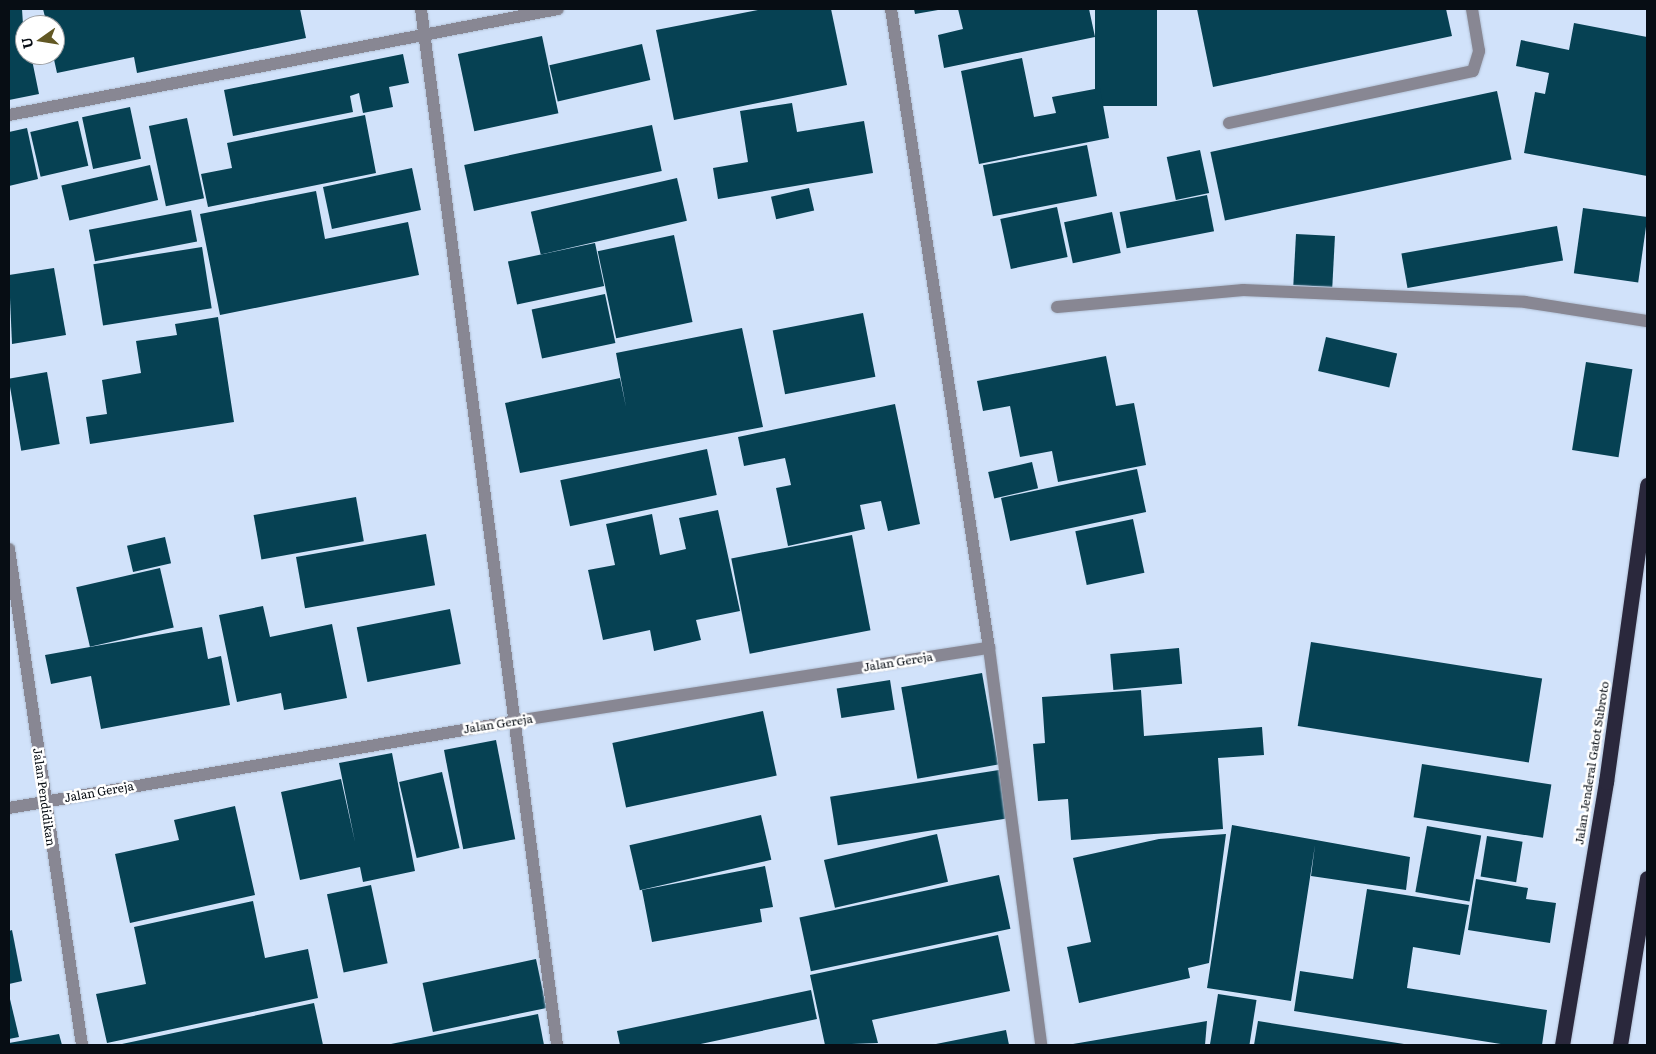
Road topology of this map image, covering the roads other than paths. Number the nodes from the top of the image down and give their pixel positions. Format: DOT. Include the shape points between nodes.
graph roads {
  1 [pos="421,9"];
  2 [pos="558,9"];
  3 [pos="891,9"];
  4 [pos="1472,9"];
  5 [pos="425,34"];
  6 [pos="9,115"];
  7 [pos="1229,123"];
  8 [pos="1057,308"];
  9 [pos="1647,321"];
  10 [pos="1647,485"];
  11 [pos="9,549"];
  12 [pos="989,648"];
  13 [pos="516,721"];
  14 [pos="44,801"];
  15 [pos="9,808"];
  16 [pos="1647,883"];
  17 [pos="82,1045"];
  18 [pos="557,1045"];
  19 [pos="1041,1045"];
  20 [pos="1562,1045"];
  21 [pos="1620,1045"];
  1 -- 5 [label="street"];
  2 -- 5 [label="street"];
  3 -- 12 [label="street"];
  4 -- 7 [label="street" via="1479,50 1473,71"];
  5 -- 6 [label="street"];
  5 -- 13 [label="street"];
  8 -- 9 [label="street" via="1243,290 1525,302"];
  10 -- 20 [label="highway, Jalan Jenderal Gatot Subroto" via="1606,782"];
  11 -- 14 [label="street, Jalan Pendidikan"];
  12 -- 13 [label="street, Jalan Gereja"];
  12 -- 19 [label="street"];
  13 -- 14 [label="street, Jalan Gereja"];
  13 -- 18 [label="street"];
  14 -- 15 [label="street, Jalan Gereja"];
  14 -- 17 [label="street, Jalan Pendidikan"];
  16 -- 21 [label="highway"];
}
